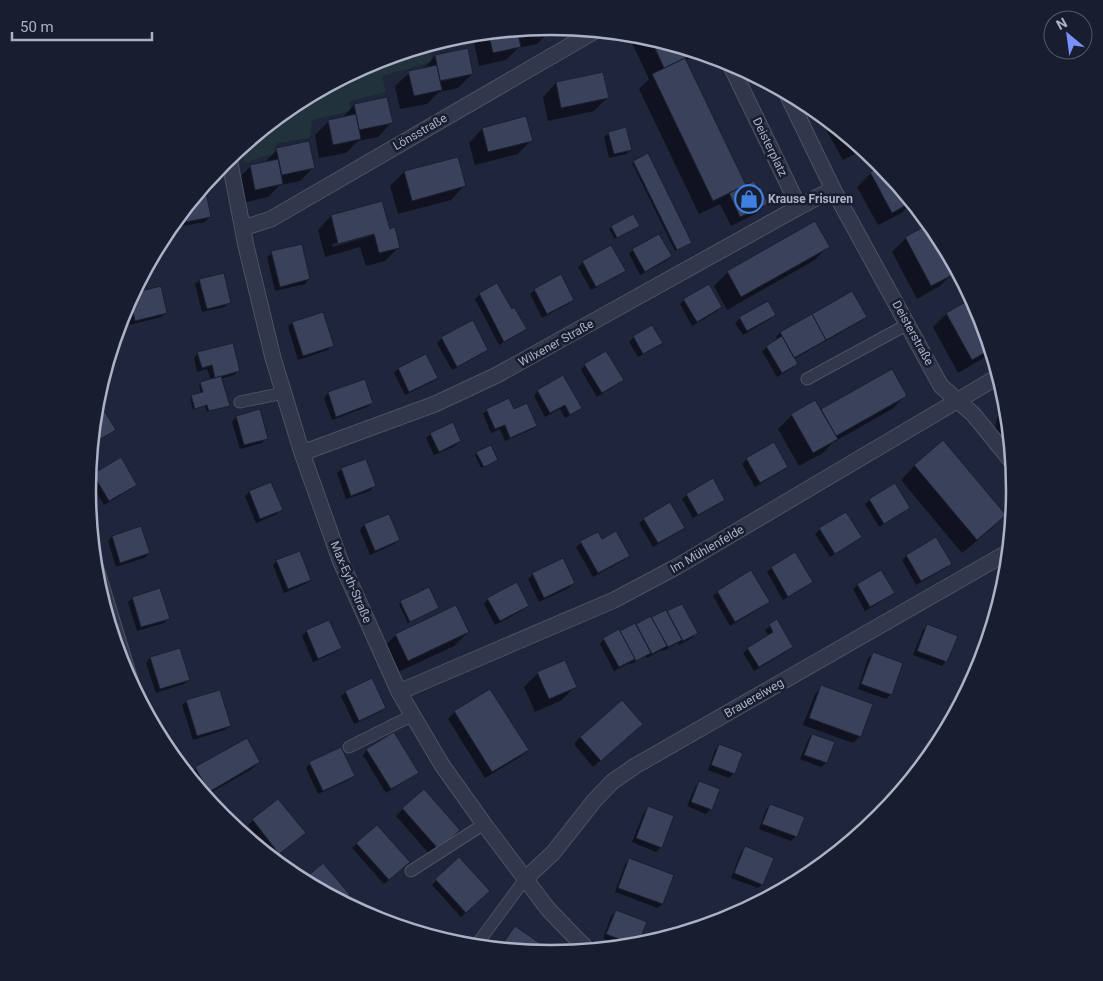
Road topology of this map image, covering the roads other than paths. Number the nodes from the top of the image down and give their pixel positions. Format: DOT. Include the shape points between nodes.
graph roads {
  1 [pos="584,36"];
  2 [pos="735,74"];
  3 [pos="792,104"];
  4 [pos="231,166"];
  5 [pos="834,188"];
  6 [pos="799,207"];
  7 [pos="243,228"];
  8 [pos="908,324"];
  9 [pos="807,379"];
  10 [pos="993,380"];
  11 [pos="284,392"];
  12 [pos="957,400"];
  13 [pos="240,402"];
  14 [pos="302,453"];
  15 [pos="1005,454"];
  16 [pos="1002,556"];
  17 [pos="399,692"];
  18 [pos="413,715"];
  19 [pos="349,747"];
  20 [pos="484,824"];
  21 [pos="411,871"];
  22 [pos="525,878"];
  23 [pos="480,940"];
  24 [pos="583,945"];
  1 -- 7 [label="street, Lönsstraße" via="271,218"];
  2 -- 6 [label="street, Deisterplatz"];
  3 -- 5 [label="street"];
  4 -- 7 [label="street, Max-Eyth-Straße"];
  5 -- 6 [label="street"];
  5 -- 8 [label="street, Deisterstraße"];
  6 -- 14 [label="street, Wilxener Straße" via="497,375 435,404"];
  7 -- 11 [label="street, Max-Eyth-Straße"];
  8 -- 9 [label="lane"];
  8 -- 12 [label="street, Deisterstraße" via="941,386"];
  10 -- 12 [label="street, Im Mühlenfelde"];
  11 -- 13 [label="lane"];
  11 -- 14 [label="street, Max-Eyth-Straße"];
  12 -- 15 [label="street, Deisterstraße" via="973,414"];
  12 -- 17 [label="street, Im Mühlenfelde" via="678,566 614,600"];
  14 -- 17 [label="street, Max-Eyth-Straße" via="340,560"];
  16 -- 22 [label="street, Brauereiweg" via="635,766 612,782 553,853"];
  17 -- 18 [label="street, Max-Eyth-Straße"];
  18 -- 19 [label="lane"];
  18 -- 20 [label="street, Max-Eyth-Straße" via="442,765"];
  20 -- 21 [label="lane"];
  20 -- 22 [label="street, Max-Eyth-Straße"];
  22 -- 23 [label="lane"];
  22 -- 24 [label="street, Max-Eyth-Straße" via="554,915"];
}
